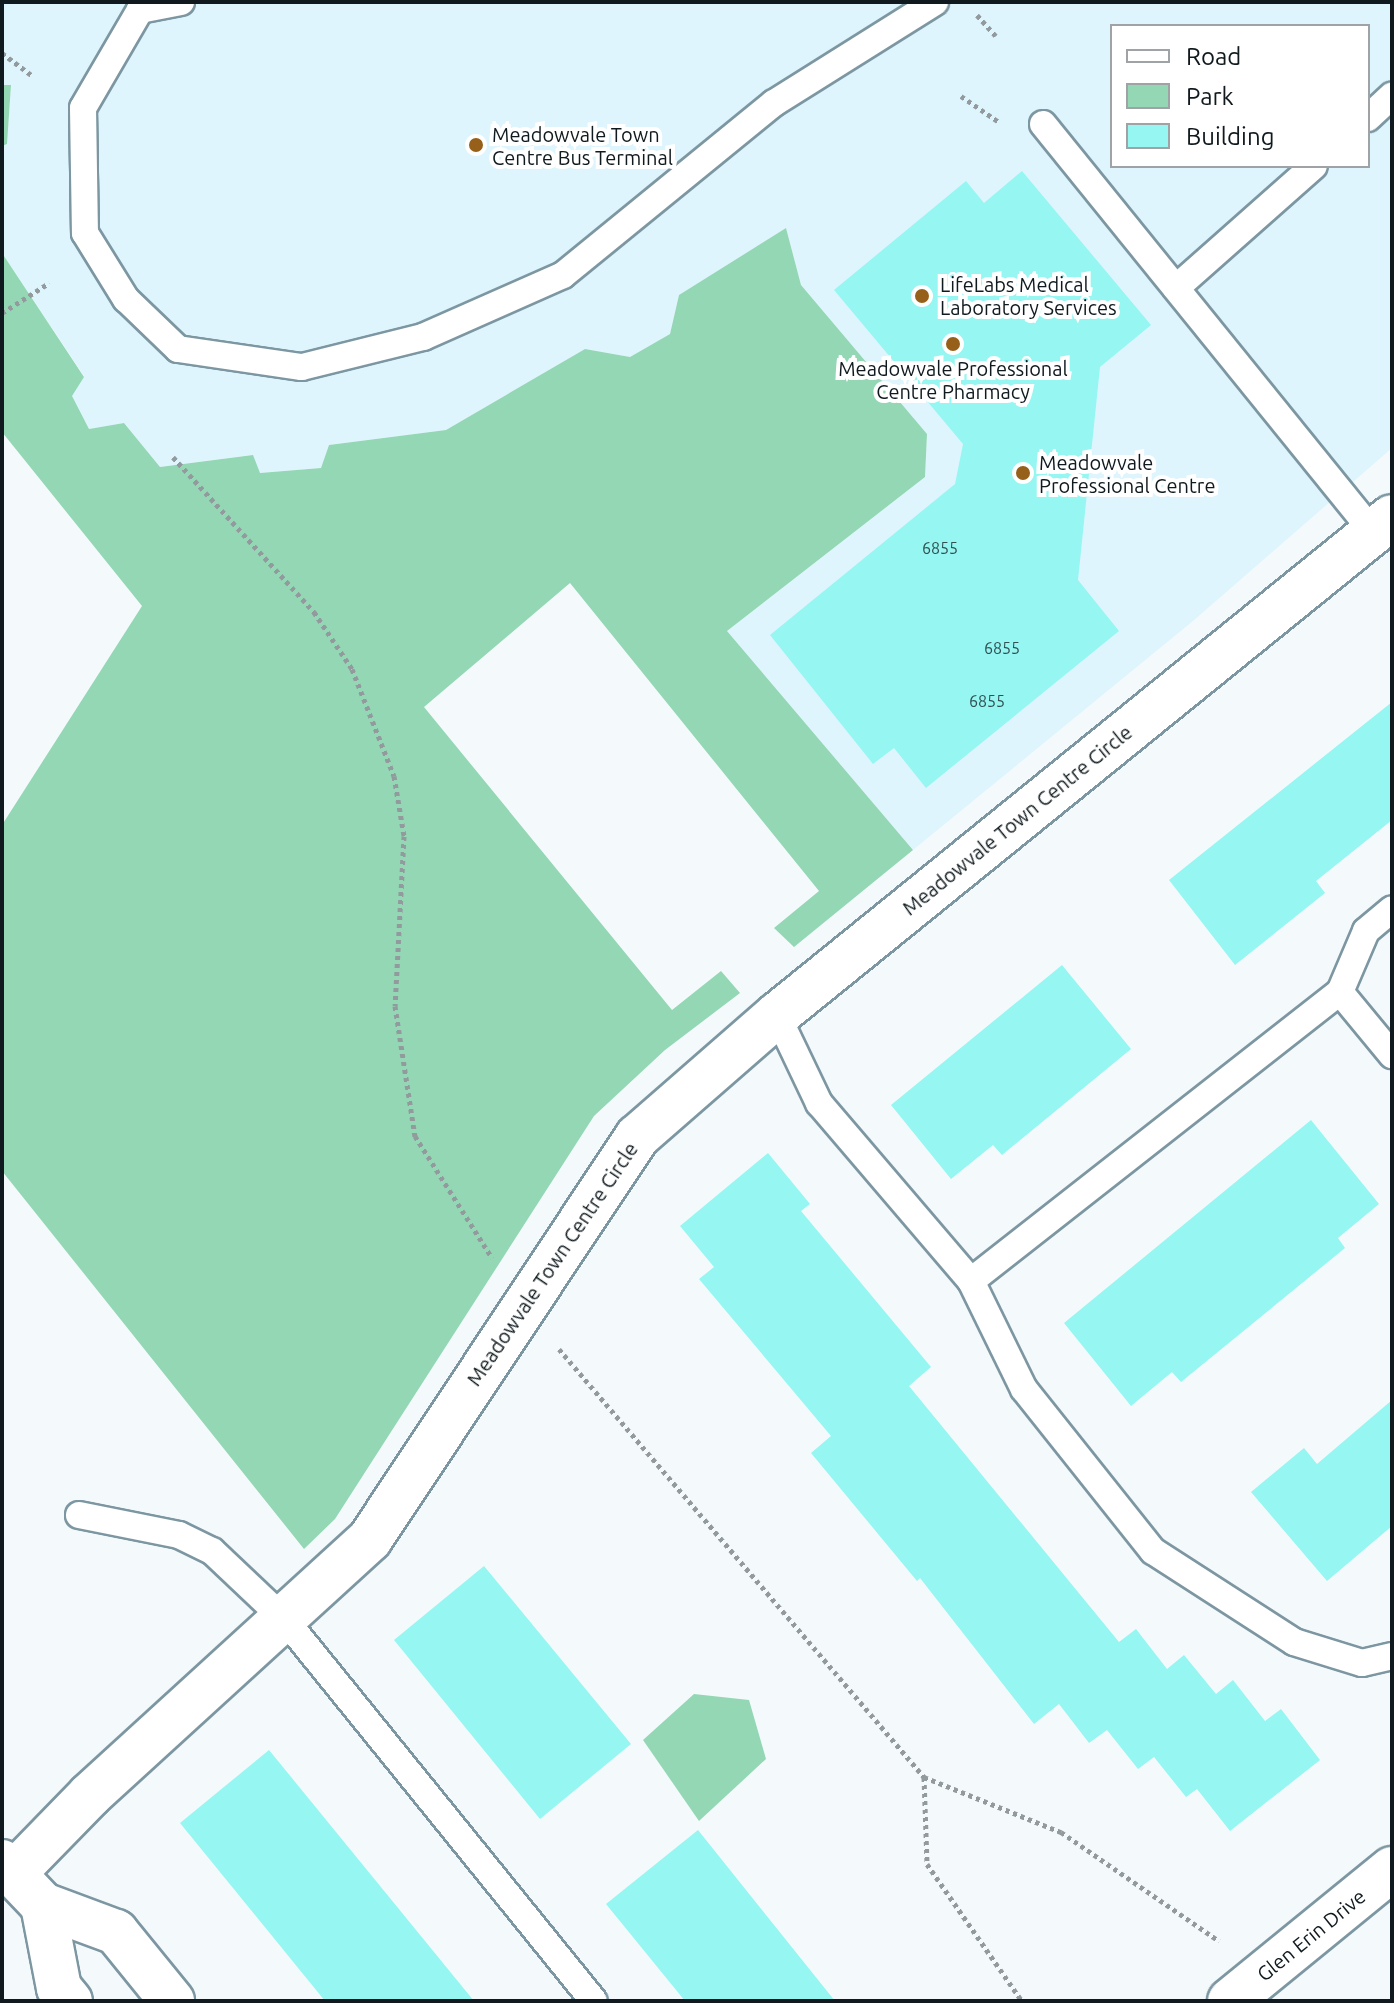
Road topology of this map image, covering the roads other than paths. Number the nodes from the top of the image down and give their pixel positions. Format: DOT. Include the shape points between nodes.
graph roads {
  1 [pos="181,2"];
  2 [pos="935,2"];
  3 [pos="1392,96"];
  4 [pos="1370,116"];
  5 [pos="1043,124"];
  6 [pos="1312,168"];
  7 [pos="1176,288"];
  8 [pos="1386,534"];
  9 [pos="1392,909"];
  10 [pos="1340,992"];
  11 [pos="777,1015"];
  12 [pos="1392,1055"];
  13 [pos="971,1281"];
  14 [pos="79,1515"];
  15 [pos="286,1621"];
  16 [pos="1392,1656"];
  17 [pos="1392,1869"];
  18 [pos="6,1873"];
  19 [pos="43,1905"];
  20 [pos="1246,1988"];
  21 [pos="587,1999"];
  22 [pos="70,2001"];
  23 [pos="172,2001"];
  1 -- 2 [label="lane" via="140,10 83,108 85,233 126,299 178,349 302,367 423,337 563,275 774,103"];
  3 -- 4 [label="lane"];
  5 -- 7 [label="lane"];
  6 -- 7 [label="lane"];
  7 -- 8 [label="lane"];
  8 -- 11 [label="street, Meadowvale Town Centre Circle"];
  9 -- 10 [label="lane" via="1366,931"];
  10 -- 12 [label="lane"];
  10 -- 13 [label="lane"];
  11 -- 13 [label="lane" via="819,1103"];
  11 -- 15 [label="street, Meadowvale Town Centre Circle" via="637,1137 370,1539"];
  13 -- 16 [label="lane" via="1024,1389 1153,1551 1294,1642 1362,1663"];
  14 -- 15 [label="lane" via="196,1542"];
  15 -- 18 [label="street, Meadowvale Town Centre Circle"];
  15 -- 21 [label="lane"];
  17 -- 20 [label="street, Glen Erin Drive"];
  18 -- 19 [label="street, Meadowvale Town Centre Circle"];
  19 -- 22 [label="street" via="59,1988"];
  19 -- 23 [label="street, Meadowvale Town Centre Circle" via="116,1932"];
}
